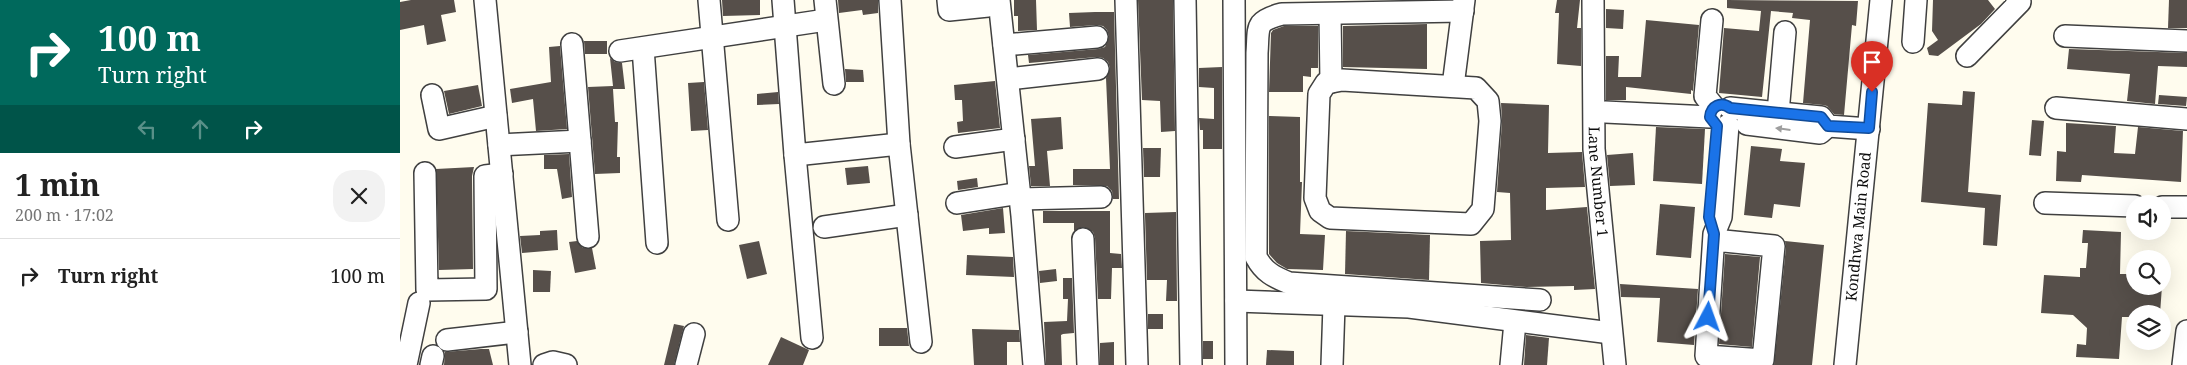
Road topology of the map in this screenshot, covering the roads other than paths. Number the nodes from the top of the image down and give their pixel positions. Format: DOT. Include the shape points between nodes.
graph roads {
  1 [pos="485,0"];
  2 [pos="710,0"];
  3 [pos="783,0"];
  4 [pos="890,0"];
  5 [pos="948,0"];
  6 [pos="988,0"];
  7 [pos="999,0"];
  8 [pos="1126,0"];
  9 [pos="1185,0"];
  10 [pos="1234,0"];
  11 [pos="1593,0"];
  12 [pos="1881,0"];
  13 [pos="1916,0"];
  14 [pos="2017,0"];
  15 [pos="1463,6"];
  16 [pos="825,10"];
  17 [pos="1330,14"];
  18 [pos="1712,20"];
  19 [pos="786,26"];
  20 [pos="1785,32"];
  21 [pos="2065,36"];
  22 [pos="712,37"];
  23 [pos="1097,37"];
  24 [pos="2187,41"];
  25 [pos="1913,42"];
  26 [pos="572,44"];
  27 [pos="1004,46"];
  28 [pos="643,48"];
  29 [pos="620,51"];
  30 [pos="1968,56"];
  31 [pos="1098,68"];
  32 [pos="1008,79"];
  33 [pos="1331,82"];
  34 [pos="834,84"];
  35 [pos="1453,86"];
  36 [pos="432,95"];
  37 [pos="2056,108"];
  38 [pos="1605,112"];
  39 [pos="1778,113"];
  40 [pos="496,116"];
  41 [pos="1722,118"];
  42 [pos="2187,119"];
  43 [pos="1828,126"];
  44 [pos="1869,128"];
  45 [pos="1014,139"];
  46 [pos="580,141"];
  47 [pos="499,144"];
  48 [pos="899,144"];
  49 [pos="955,147"];
  50 [pos="796,155"];
  51 [pos="426,173"];
  52 [pos="502,174"];
  53 [pos="1020,196"];
  54 [pos="1101,197"];
  55 [pos="957,203"];
  56 [pos="2046,204"];
  57 [pos="2126,206"];
  58 [pos="2171,207"];
  59 [pos="2187,208"];
  60 [pos="907,215"];
  61 [pos="728,220"];
  62 [pos="824,226"];
  63 [pos="1714,227"];
  64 [pos="588,237"];
  65 [pos="1083,238"];
  66 [pos="657,243"];
  67 [pos="1540,300"];
  68 [pos="1236,301"];
  69 [pos="419,303"];
  70 [pos="1334,304"];
  71 [pos="1515,322"];
  72 [pos="2187,331"];
  73 [pos="406,332"];
  74 [pos="517,332"];
  75 [pos="1610,333"];
  76 [pos="694,334"];
  77 [pos="812,338"];
  78 [pos="921,342"];
  79 [pos="437,354"];
  80 [pos="406,365"];
  81 [pos="520,365"];
  82 [pos="544,365"];
  83 [pos="566,365"];
  84 [pos="686,365"];
  85 [pos="1034,365"];
  86 [pos="1088,365"];
  87 [pos="1137,365"];
  88 [pos="1191,365"];
  89 [pos="1236,365"];
  90 [pos="1332,365"];
  91 [pos="1512,365"];
  92 [pos="1615,365"];
  93 [pos="1845,365"];
  94 [pos="2183,365"];
  1 -- 40 [label="street"];
  2 -- 22 [label="street"];
  3 -- 19 [label="street"];
  4 -- 48 [label="street"];
  5 -- 6 [label="street" via="948,10 988,6"];
  7 -- 27 [label="street"];
  8 -- 87 [label="street"];
  9 -- 88 [label="street"];
  10 -- 68 [label="street"];
  11 -- 75 [label="street, Lane Number 1" via="1594,149"];
  12 -- 44 [label="street, Kondhwa Main Road"];
  13 -- 25 [label="street"];
  14 -- 30 [label="street" via="2020,2"];
  15 -- 17 [label="street"];
  15 -- 35 [label="street"];
  16 -- 19 [label="street"];
  16 -- 34 [label="street"];
  17 -- 33 [label="street"];
  17 -- 67 [label="street" via="1282,14 1266,18 1259,27 1256,257 1262,268 1289,283"];
  18 -- 41 [label="street" via="1705,96"];
  19 -- 22 [label="street"];
  19 -- 50 [label="street"];
  20 -- 39 [label="street"];
  21 -- 24 [label="street"];
  22 -- 28 [label="street"];
  22 -- 61 [label="street"];
  23 -- 27 [label="street"];
  26 -- 46 [label="street"];
  27 -- 32 [label="street"];
  28 -- 29 [label="street"];
  28 -- 66 [label="street"];
  31 -- 32 [label="street"];
  32 -- 45 [label="street"];
  33 -- 35 [label="street"];
  33 -- 35 [label="street" via="1326,83 1319,94 1315,198 1320,211 1330,218 1471,224 1482,209 1490,121 1488,100 1476,88"];
  36 -- 40 [label="street" via="439,129"];
  37 -- 42 [label="street"];
  38 -- 41 [label="street"];
  39 -- 41 [label="street"];
  39 -- 43 [label="street" via="1821,117"];
  40 -- 47 [label="street"];
  43 -- 41 [label="street, one-way" via="1820,133"];
  41 -- 63 [label="street"];
  43 -- 44 [label="street"];
  44 -- 93 [label="street, Kondhwa Main Road"];
  45 -- 49 [label="street"];
  45 -- 53 [label="street"];
  46 -- 47 [label="street"];
  46 -- 64 [label="street"];
  47 -- 52 [label="street"];
  48 -- 50 [label="street"];
  48 -- 60 [label="street"];
  50 -- 77 [label="street"];
  51 -- 52 [label="street" via="427,290 486,289 485,176"];
  52 -- 74 [label="street"];
  53 -- 54 [label="street"];
  53 -- 55 [label="street"];
  53 -- 85 [label="street"];
  56 -- 57 [label="street"];
  58 -- 59 [label="street"];
  60 -- 62 [label="street"];
  60 -- 78 [label="street"];
  63 -- 63 [label="street" via="1706,356 1763,360 1774,246"];
  65 -- 86 [label="street"];
  68 -- 70 [label="street"];
  68 -- 89 [label="street"];
  69 -- 73 [label="street"];
  70 -- 71 [label="street" via="1409,307"];
  70 -- 90 [label="street"];
  71 -- 75 [label="street"];
  71 -- 91 [label="street"];
  72 -- 94 [label="street"];
  73 -- 80 [label="street"];
  74 -- 79 [label="street"];
  74 -- 81 [label="street"];
  75 -- 92 [label="street, Lane Number 1"];
  76 -- 84 [label="street"];
  82 -- 83 [label="street" via="553,362"];
}
